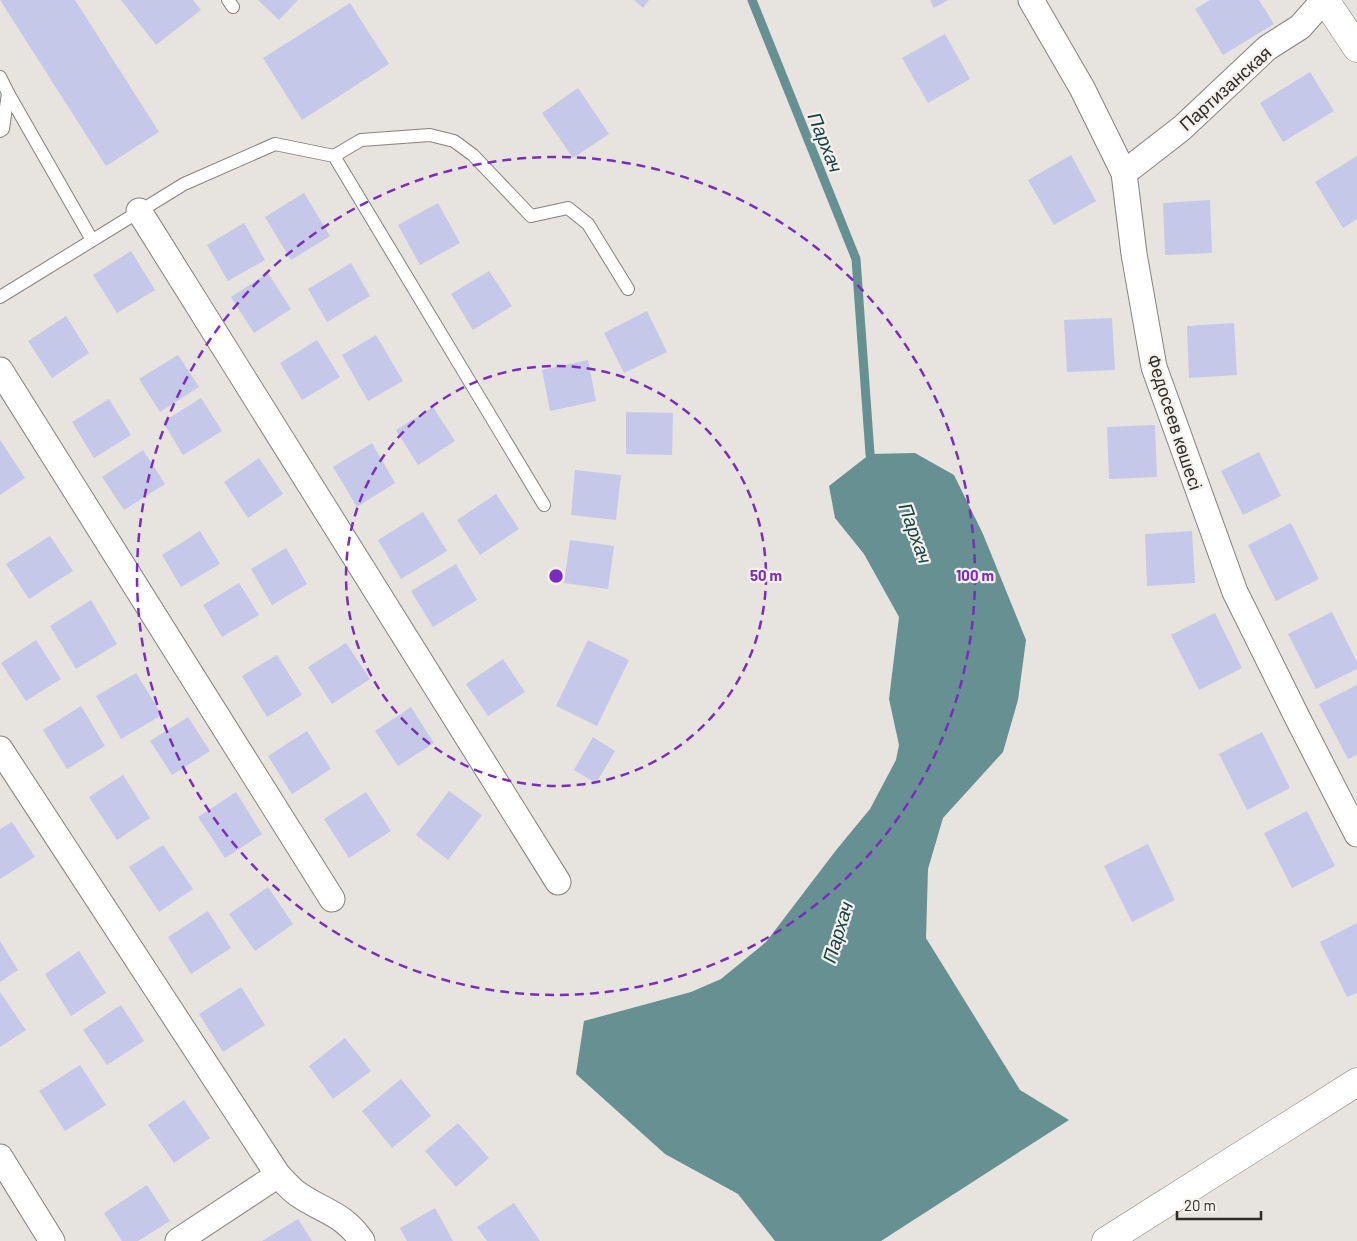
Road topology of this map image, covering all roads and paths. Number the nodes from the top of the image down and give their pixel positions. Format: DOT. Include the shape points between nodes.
graph roads {
  1 [pos="1031,0"];
  2 [pos="1324,0"];
  3 [pos="1357,48"];
  4 [pos="0,77"];
  5 [pos="8,93"];
  6 [pos="0,131"];
  7 [pos="334,156"];
  8 [pos="1124,173"];
  9 [pos="139,212"];
  10 [pos="92,240"];
  11 [pos="628,289"];
  12 [pos="0,297"];
  13 [pos="0,370"];
  14 [pos="544,505"];
  15 [pos="0,749"];
  16 [pos="1357,834"];
  17 [pos="558,882"];
  18 [pos="332,899"];
  19 [pos="1357,1082"];
  20 [pos="0,1157"];
  21 [pos="278,1175"];
  22 [pos="52,1241"];
  23 [pos="178,1241"];
  24 [pos="362,1241"];
  25 [pos="1106,1241"];
  1 -- 8 [label="street, Федосеев көшесі" via="1082,88"];
  2 -- 3 [label="street"];
  2 -- 8 [label="street, Партизанская" via="1300,27 1267,48 1182,128"];
  4 -- 5 [label="lane"];
  5 -- 6 [label="lane"];
  5 -- 10 [label="lane"];
  7 -- 9 [label="lane" via="275,144 184,184"];
  7 -- 11 [label="lane" via="361,140 430,135 454,141 473,155 531,216 568,208 588,224"];
  7 -- 14 [label="lane"];
  8 -- 16 [label="street, Федосеев көшесі" via="1154,368 1235,592"];
  9 -- 10 [label="lane"];
  9 -- 17 [label="street"];
  10 -- 12 [label="lane"];
  13 -- 18 [label="street"];
  15 -- 21 [label="street"];
  19 -- 25 [label="street"];
  20 -- 22 [label="street"];
  21 -- 23 [label="street"];
  21 -- 24 [label="street" via="296,1192 354,1228"];
}
